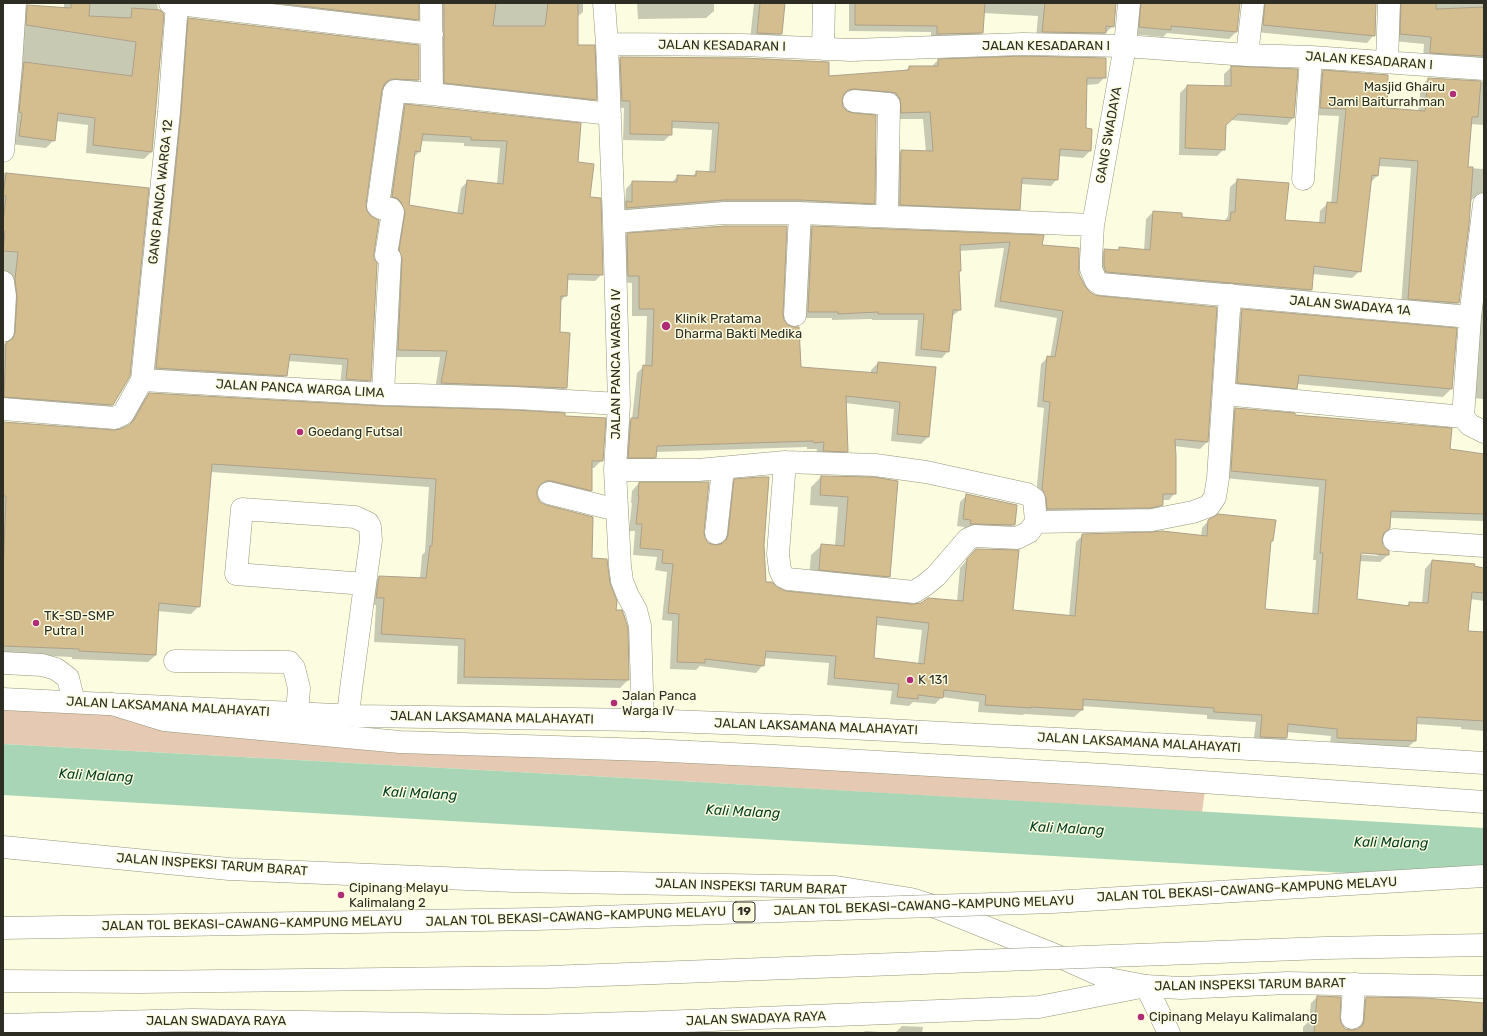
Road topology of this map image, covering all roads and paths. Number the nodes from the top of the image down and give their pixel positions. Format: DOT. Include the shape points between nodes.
graph roads {
  1 [pos="15,3"];
  2 [pos="174,3"];
  3 [pos="431,3"];
  4 [pos="604,3"];
  5 [pos="824,3"];
  6 [pos="1129,3"];
  7 [pos="1253,3"];
  8 [pos="1389,3"];
  9 [pos="432,34"];
  10 [pos="607,44"];
  11 [pos="1125,46"];
  12 [pos="823,49"];
  13 [pos="1247,55"];
  14 [pos="1311,57"];
  15 [pos="1387,62"];
  16 [pos="1484,69"];
  17 [pos="432,94"];
  18 [pos="854,101"];
  19 [pos="610,114"];
  20 [pos="3,151"];
  21 [pos="1303,179"];
  22 [pos="1484,204"];
  23 [pos="800,213"];
  24 [pos="887,216"];
  25 [pos="614,222"];
  26 [pos="1094,225"];
  27 [pos="3,282"];
  28 [pos="1230,295"];
  29 [pos="795,315"];
  30 [pos="1470,317"];
  31 [pos="3,331"];
  32 [pos="142,380"];
  33 [pos="382,394"];
  34 [pos="1224,394"];
  35 [pos="619,404"];
  36 [pos="3,409"];
  37 [pos="1463,417"];
  38 [pos="1484,432"];
  39 [pos="784,462"];
  40 [pos="723,468"];
  41 [pos="615,470"];
  42 [pos="549,493"];
  43 [pos="617,510"];
  44 [pos="1036,522"];
  45 [pos="716,533"];
  46 [pos="1394,540"];
  47 [pos="1484,546"];
  48 [pos="365,584"];
  49 [pos="175,661"];
  50 [pos="3,663"];
  51 [pos="3,699"];
  52 [pos="74,702"];
  53 [pos="112,704"];
  54 [pos="297,713"];
  55 [pos="348,715"];
  56 [pos="643,720"];
  57 [pos="1484,763"];
  58 [pos="1484,802"];
  59 [pos="3,847"];
  60 [pos="1484,876"];
  61 [pos="3,928"];
  62 [pos="1484,945"];
  63 [pos="3,981"];
  64 [pos="1354,984"];
  65 [pos="1146,986"];
  66 [pos="1484,987"];
  67 [pos="1352,1018"];
  68 [pos="3,1026"];
  69 [pos="660,1028"];
  70 [pos="1169,1033"];
  1 -- 20 [label="main road" via="12,66"];
  2 -- 9 [label="main road"];
  2 -- 32 [label="main road, GANG PANCA WARGA 12" via="169,112"];
  3 -- 9 [label="main road"];
  4 -- 10 [label="main road, JALAN PANCA WARGA IV"];
  5 -- 12 [label="main road"];
  6 -- 11 [label="main road, GANG SWADAYA"];
  7 -- 13 [label="main road"];
  8 -- 15 [label="main road"];
  9 -- 17 [label="main road"];
  10 -- 12 [label="main road, JALAN KESADARAN I" via="743,45"];
  10 -- 19 [label="main road, JALAN PANCA WARGA IV"];
  11 -- 12 [label="main road, JALAN KESADARAN I" via="1023,44"];
  11 -- 13 [label="main road, JALAN KESADARAN I"];
  11 -- 26 [label="main road, GANG SWADAYA"];
  13 -- 14 [label="main road, JALAN KESADARAN I"];
  14 -- 15 [label="main road, JALAN KESADARAN I"];
  14 -- 21 [label="main road"];
  15 -- 16 [label="main road, JALAN KESADARAN I"];
  17 -- 19 [label="main road"];
  17 -- 33 [label="main road" via="395,91 393,94 378,206 391,209 393,212 386,254 390,258"];
  18 -- 24 [label="main road" via="889,104"];
  19 -- 25 [label="main road, JALAN PANCA WARGA IV"];
  22 -- 30 [label="main road"];
  23 -- 24 [label="main road"];
  23 -- 25 [label="main road" via="724,213"];
  23 -- 29 [label="main road"];
  24 -- 26 [label="main road"];
  25 -- 35 [label="main road, JALAN PANCA WARGA IV"];
  26 -- 28 [label="main road, GANG SWADAYA" via="1091,269 1096,281 1101,284"];
  27 -- 31 [label="main road"];
  28 -- 30 [label="main road, JALAN SWADAYA 1A"];
  28 -- 34 [label="main road"];
  30 -- 37 [label="main road"];
  32 -- 33 [label="main road, JALAN PANCA WARGA LIMA"];
  32 -- 36 [label="main road" via="123,414 115,418"];
  33 -- 35 [label="main road, JALAN PANCA WARGA LIMA"];
  34 -- 37 [label="main road"];
  34 -- 44 [label="main road" via="1218,478 1214,497 1209,506 1194,512 1152,520"];
  35 -- 41 [label="main road, JALAN PANCA WARGA IV"];
  37 -- 38 [label="main road" via="1470,425"];
  39 -- 40 [label="main road"];
  39 -- 44 [label="main road" via="875,465 926,472 1028,494 1034,499"];
  39 -- 44 [label="main road" via="778,554 782,576 788,579 914,592 936,576 968,539 974,536 1017,538 1029,532"];
  40 -- 41 [label="main road"];
  40 -- 45 [label="main road"];
  41 -- 43 [label="main road, JALAN PANCA WARGA IV"];
  42 -- 43 [label="main road"];
  43 -- 56 [label="main road, JALAN PANCA WARGA IV" via="622,580 636,610 640,626"];
  46 -- 47 [label="main road"];
  48 -- 48 [label="main road" via="371,540 368,523 355,517 242,509 236,574"];
  48 -- 55 [label="main road"];
  49 -- 54 [label="main road" via="289,662 294,668 299,688"];
  50 -- 52 [label="main road" via="42,665 56,669 68,678"];
  51 -- 52 [label="main road, JALAN LAKSAMANA MALAHAYATI"];
  52 -- 53 [label="main road, JALAN LAKSAMANA MALAHAYATI"];
  53 -- 54 [label="main road, JALAN LAKSAMANA MALAHAYATI"];
  53 -- 58 [label="main road" via="164,720 400,742 774,756"];
  54 -- 55 [label="main road, JALAN LAKSAMANA MALAHAYATI"];
  55 -- 56 [label="main road, JALAN LAKSAMANA MALAHAYATI"];
  56 -- 57 [label="main road, JALAN LAKSAMANA MALAHAYATI" via="950,733"];
  59 -- 65 [label="main road, JALAN INSPEKSI TARUM BARAT" via="229,869 514,882 836,887 912,899 1109,979"];
  60 -- 61 [label="main road, JALAN TOL BEKASI–CAWANG–KAMPUNG MELAYU / 19, bridge" via="1045,902 537,919"];
  62 -- 63 [label="main road, bridge" via="1325,948 548,977 140,982"];
  64 -- 65 [label="main road, JALAN INSPEKSI TARUM BARAT" via="1287,983 1181,988"];
  64 -- 66 [label="main road, JALAN INSPEKSI TARUM BARAT"];
  64 -- 67 [label="main road"];
  65 -- 69 [label="main road, JALAN SWADAYA RAYA" via="1040,1007"];
  65 -- 70 [label="main road"];
  68 -- 69 [label="main road, JALAN SWADAYA RAYA" via="192,1020"];
}
